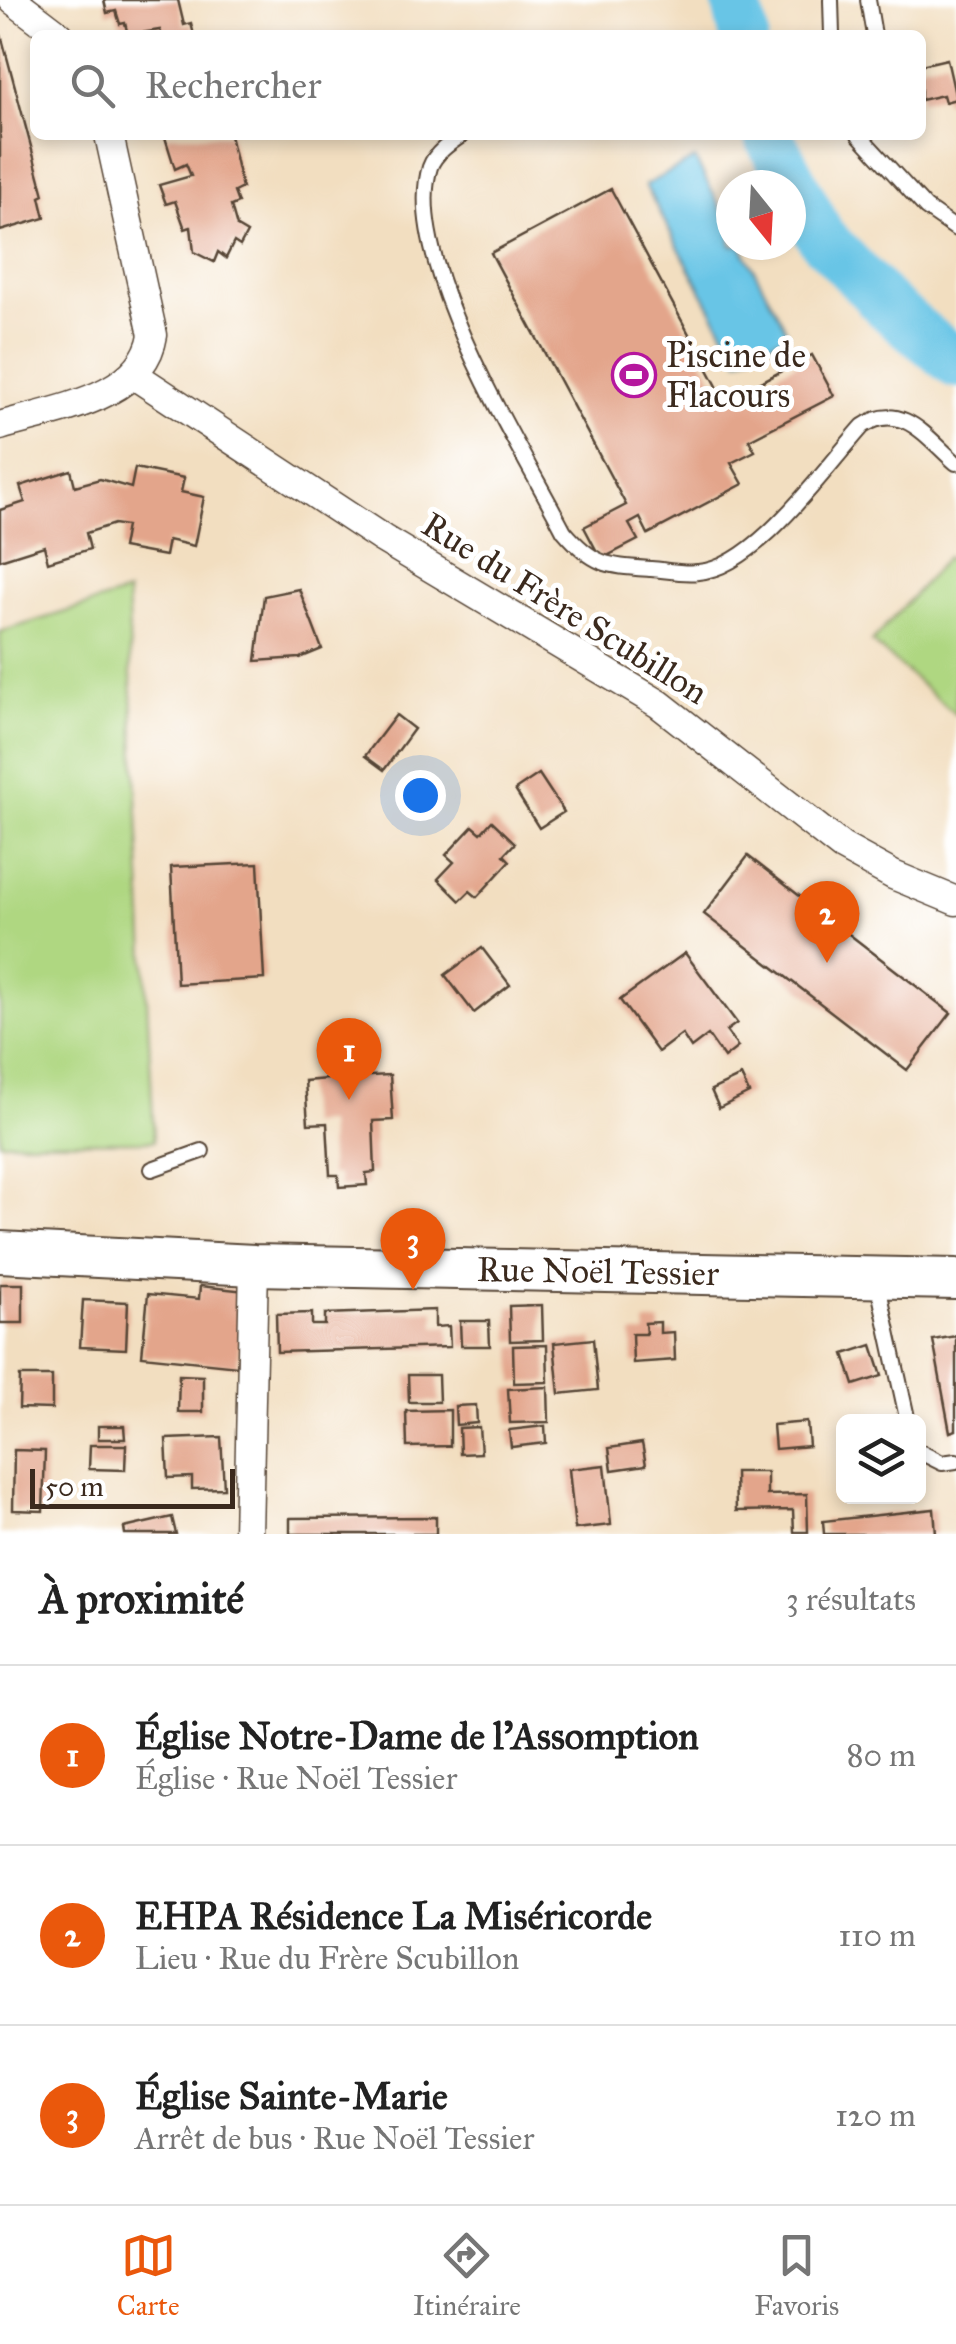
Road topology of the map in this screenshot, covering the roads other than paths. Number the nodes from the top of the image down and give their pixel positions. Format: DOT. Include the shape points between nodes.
graph roads {
  1 [pos="13,0"];
  2 [pos="831,0"];
  3 [pos="868,0"];
  4 [pos="52,30"];
  5 [pos="832,30"];
  6 [pos="873,30"];
  7 [pos="110,140"];
  8 [pos="457,140"];
  9 [pos="864,140"];
  10 [pos="956,229"];
  11 [pos="134,376"];
  12 [pos="0,426"];
  13 [pos="956,464"];
  14 [pos="956,901"];
  15 [pos="202,1151"];
  16 [pos="152,1169"];
  17 [pos="0,1252"];
  18 [pos="254,1265"];
  19 [pos="876,1277"];
  20 [pos="956,1279"];
  21 [pos="906,1414"];
  22 [pos="926,1455"];
  23 [pos="956,1461"];
  24 [pos="248,1534"];
  1 -- 4 [label="street"];
  2 -- 5 [label="lane"];
  3 -- 6 [label="lane"];
  7 -- 11 [label="street" via="153,336 150,358"];
  8 -- 13 [label="lane" via="430,165 428,232 442,291 564,531 590,559 606,566 700,572 731,561 759,541 878,416 893,414 910,423"];
  9 -- 10 [label="lane" via="926,208"];
  11 -- 12 [label="street" via="104,393"];
  11 -- 14 [label="street, Rue du Frère Scubillon" via="383,539 659,704 842,847"];
  15 -- 16 [label="lane"];
  17 -- 18 [label="main road, Rue Noël Tessier"];
  18 -- 19 [label="main road, Rue Noël Tessier"];
  18 -- 24 [label="street"];
  19 -- 20 [label="main road, Rue Noël Tessier"];
  19 -- 21 [label="lane"];
  22 -- 23 [label="lane"];
}
